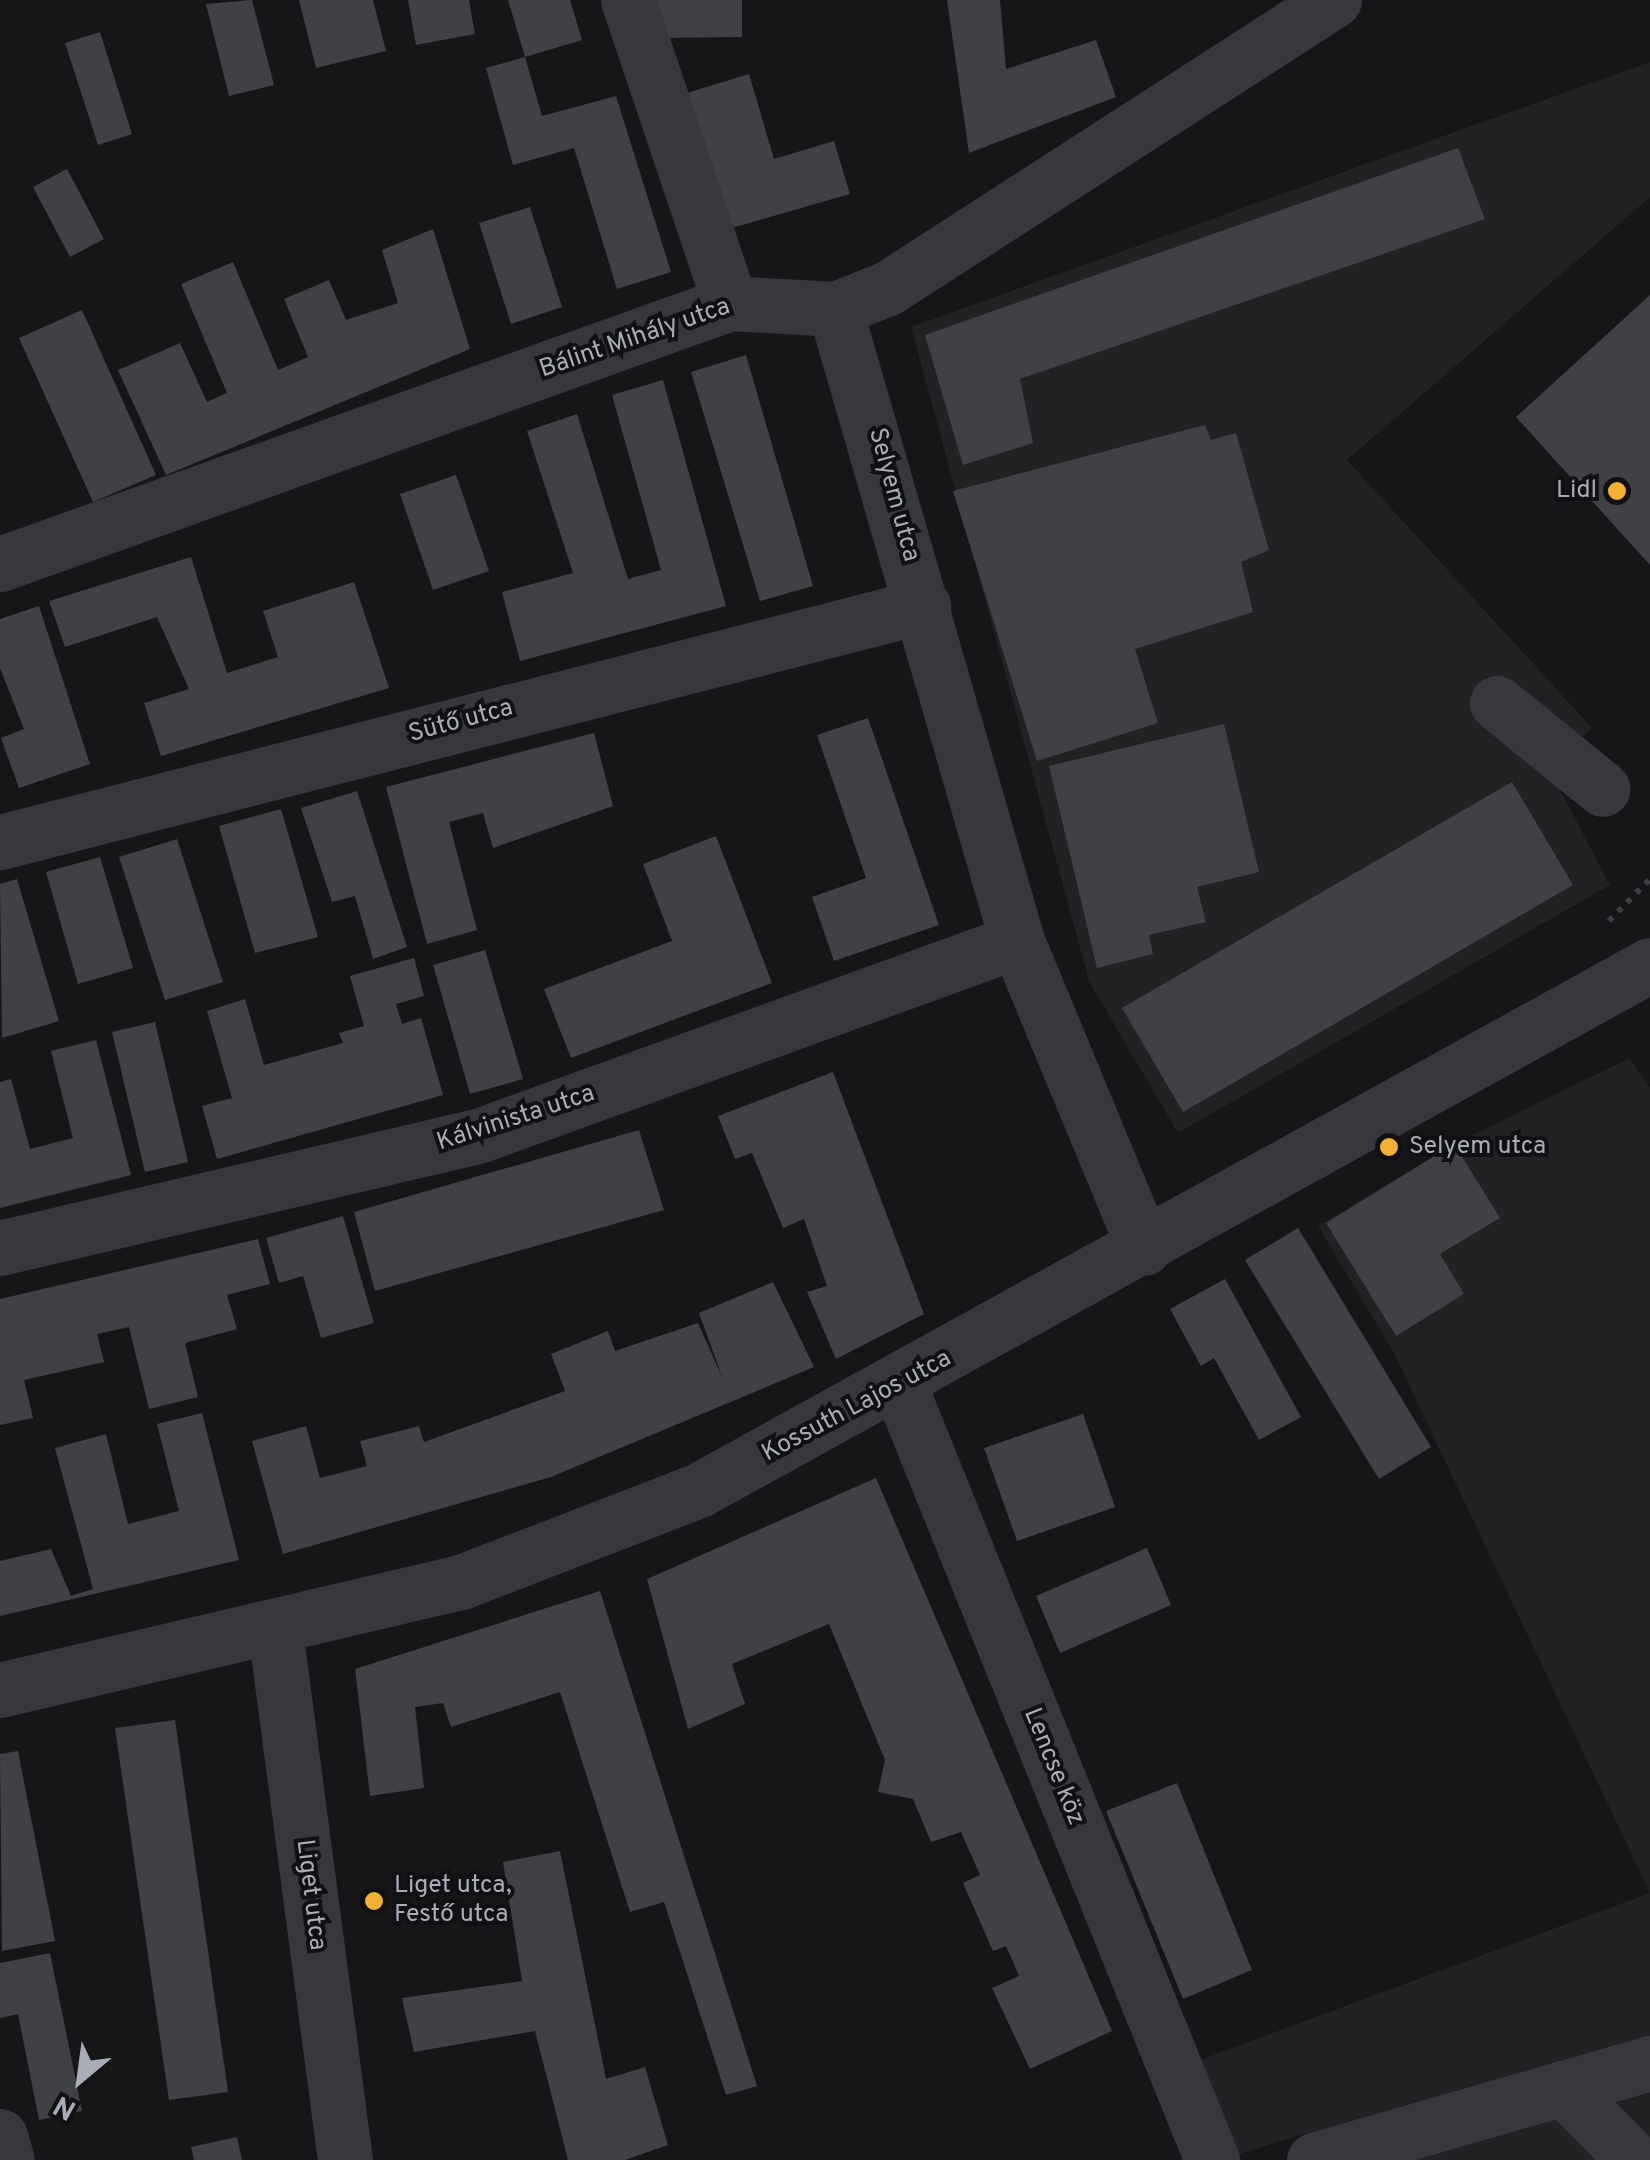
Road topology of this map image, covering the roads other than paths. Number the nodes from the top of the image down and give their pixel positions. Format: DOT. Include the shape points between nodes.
graph roads {
  1 [pos="628,0"];
  2 [pos="1334,0"];
  3 [pos="730,303"];
  4 [pos="835,309"];
  5 [pos="0,564"];
  6 [pos="924,606"];
  7 [pos="1497,703"];
  8 [pos="1603,789"];
  9 [pos="0,842"];
  10 [pos="1017,940"];
  11 [pos="1650,965"];
  12 [pos="0,1248"];
  13 [pos="1144,1248"];
  14 [pos="900,1387"];
  15 [pos="276,1630"];
  16 [pos="0,1690"];
  17 [pos="1650,2063"];
  18 [pos="1562,2088"];
  19 [pos="0,2136"];
  20 [pos="1209,2154"];
  21 [pos="6,2160"];
  22 [pos="345,2160"];
  23 [pos="1314,2160"];
  24 [pos="1634,2160"];
  1 -- 3 [label="street"];
  2 -- 4 [label="street, Bálint Mihály utca" via="888,288"];
  3 -- 4 [label="street, Bálint Mihály utca"];
  3 -- 5 [label="street, Bálint Mihály utca"];
  4 -- 6 [label="street, Selyem utca"];
  6 -- 9 [label="street, Sütő utca"];
  6 -- 10 [label="street, Selyem utca"];
  7 -- 8 [label="street"];
  10 -- 12 [label="street, Kálvinista utca" via="478,1136"];
  10 -- 13 [label="street, Selyem utca"];
  11 -- 13 [label="street, Kossuth Lajos utca"];
  13 -- 14 [label="street, Kossuth Lajos utca"];
  14 -- 15 [label="street, Kossuth Lajos utca" via="681,1497 461,1582"];
  14 -- 20 [label="street, Lencse köz"];
  15 -- 16 [label="street, Kossuth Lajos utca"];
  15 -- 22 [label="street, Liget utca"];
  17 -- 18 [label="street"];
  18 -- 23 [label="street"];
  18 -- 24 [label="street"];
  19 -- 21 [label="street"];
}
